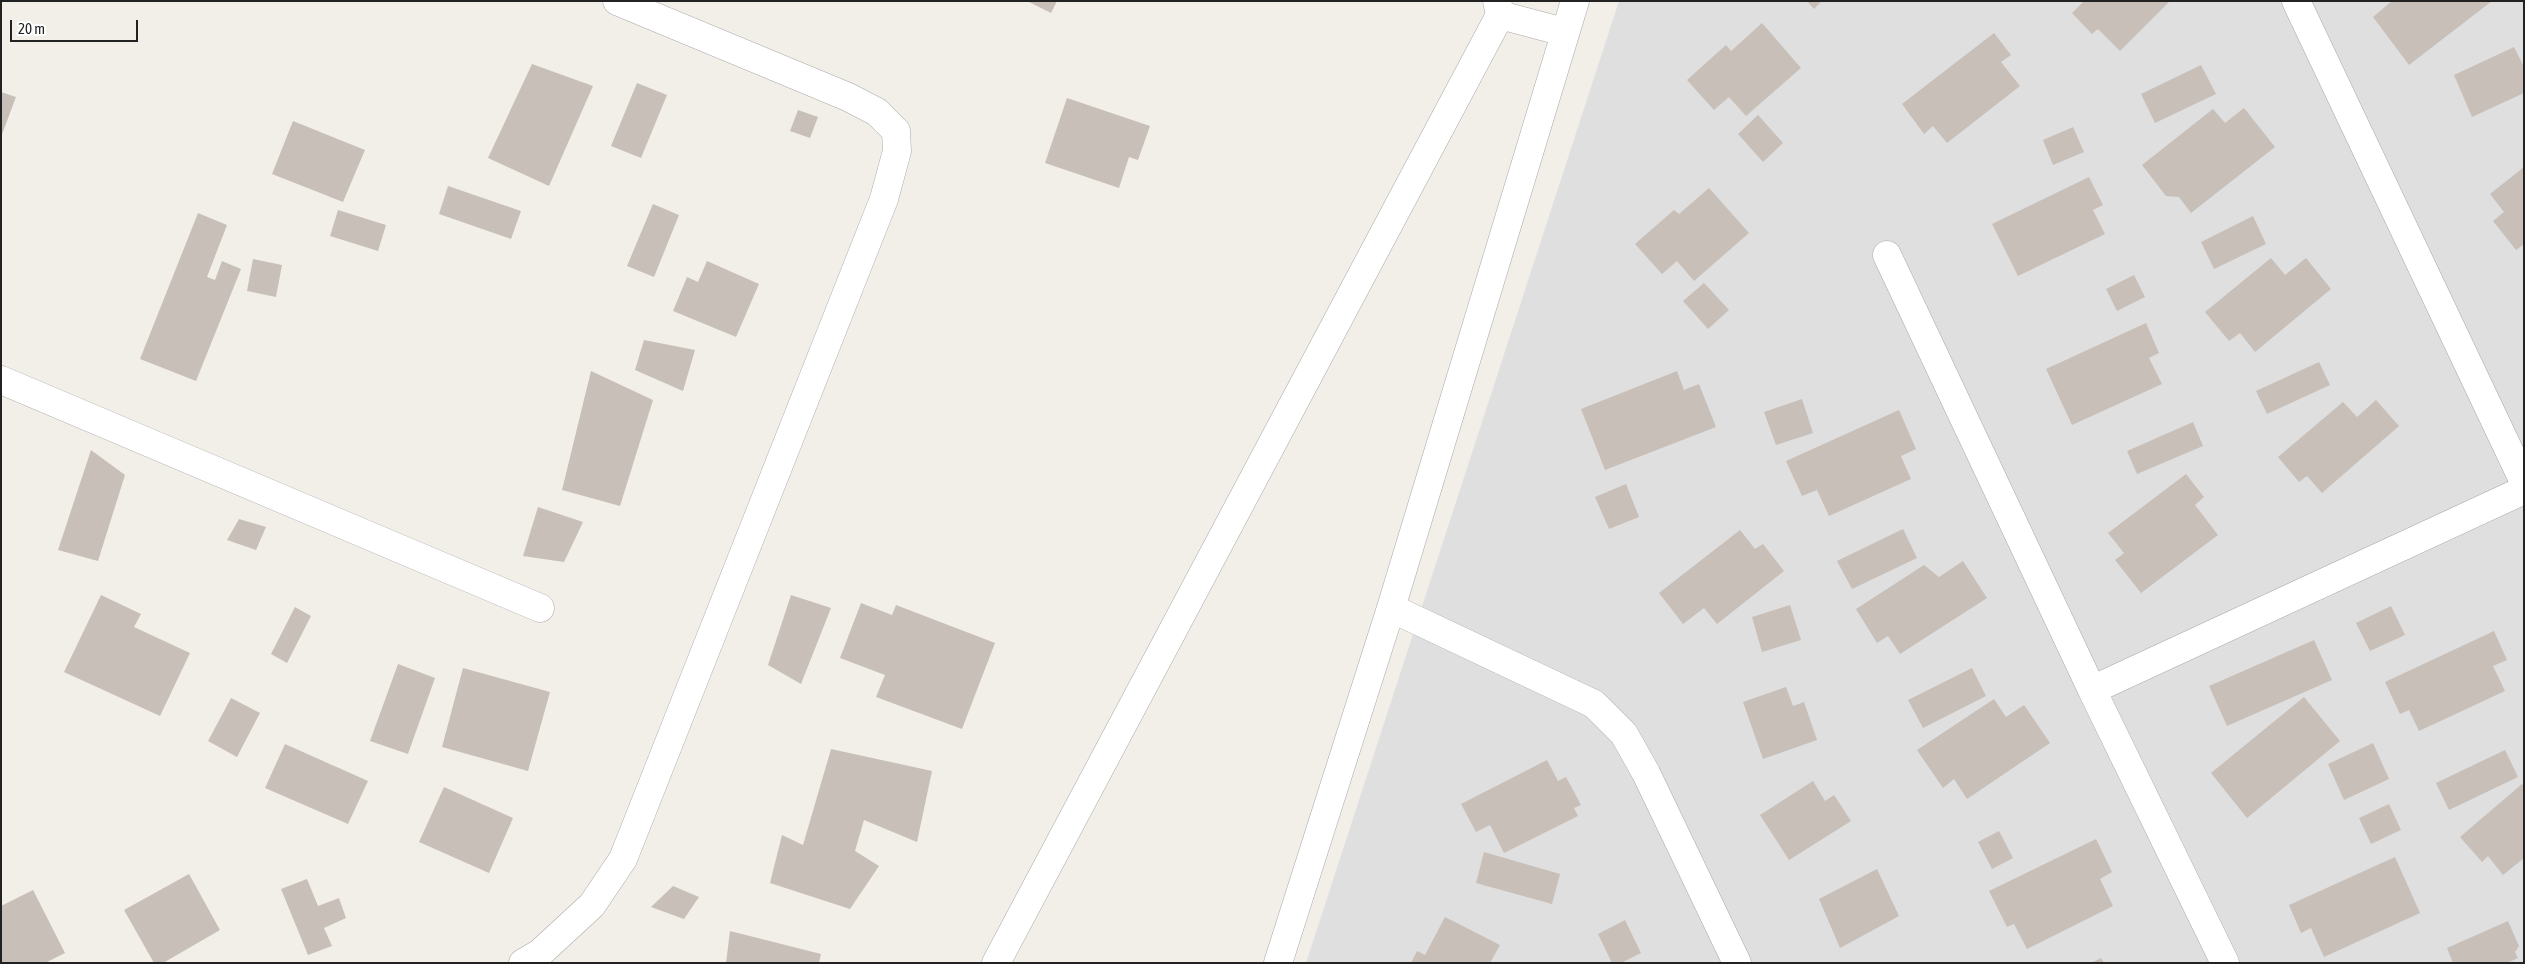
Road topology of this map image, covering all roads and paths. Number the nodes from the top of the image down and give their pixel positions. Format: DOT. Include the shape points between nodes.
graph roads {
  1 [pos="617,1"];
  2 [pos="1574,1"];
  3 [pos="2296,1"];
  4 [pos="1499,8"];
  5 [pos="1564,32"];
  6 [pos="1887,255"];
  7 [pos="1,380"];
  8 [pos="2524,482"];
  9 [pos="2524,490"];
  10 [pos="540,608"];
  11 [pos="1390,608"];
  12 [pos="2092,690"];
  13 [pos="523,963"];
  14 [pos="996,963"];
  15 [pos="1278,963"];
  16 [pos="1737,963"];
  17 [pos="2225,963"];
  1 -- 13 [label="street" via="877,112 896,131 897,151 884,199 623,859 592,905 540,953"];
  2 -- 5 [label="street"];
  3 -- 8 [label="street"];
  4 -- 5 [label="street"];
  4 -- 14 [label="street"];
  5 -- 11 [label="street"];
  6 -- 12 [label="street"];
  7 -- 10 [label="street"];
  9 -- 12 [label="street"];
  11 -- 15 [label="street"];
  11 -- 16 [label="street" via="1594,704 1624,734"];
  12 -- 17 [label="street"];
}
